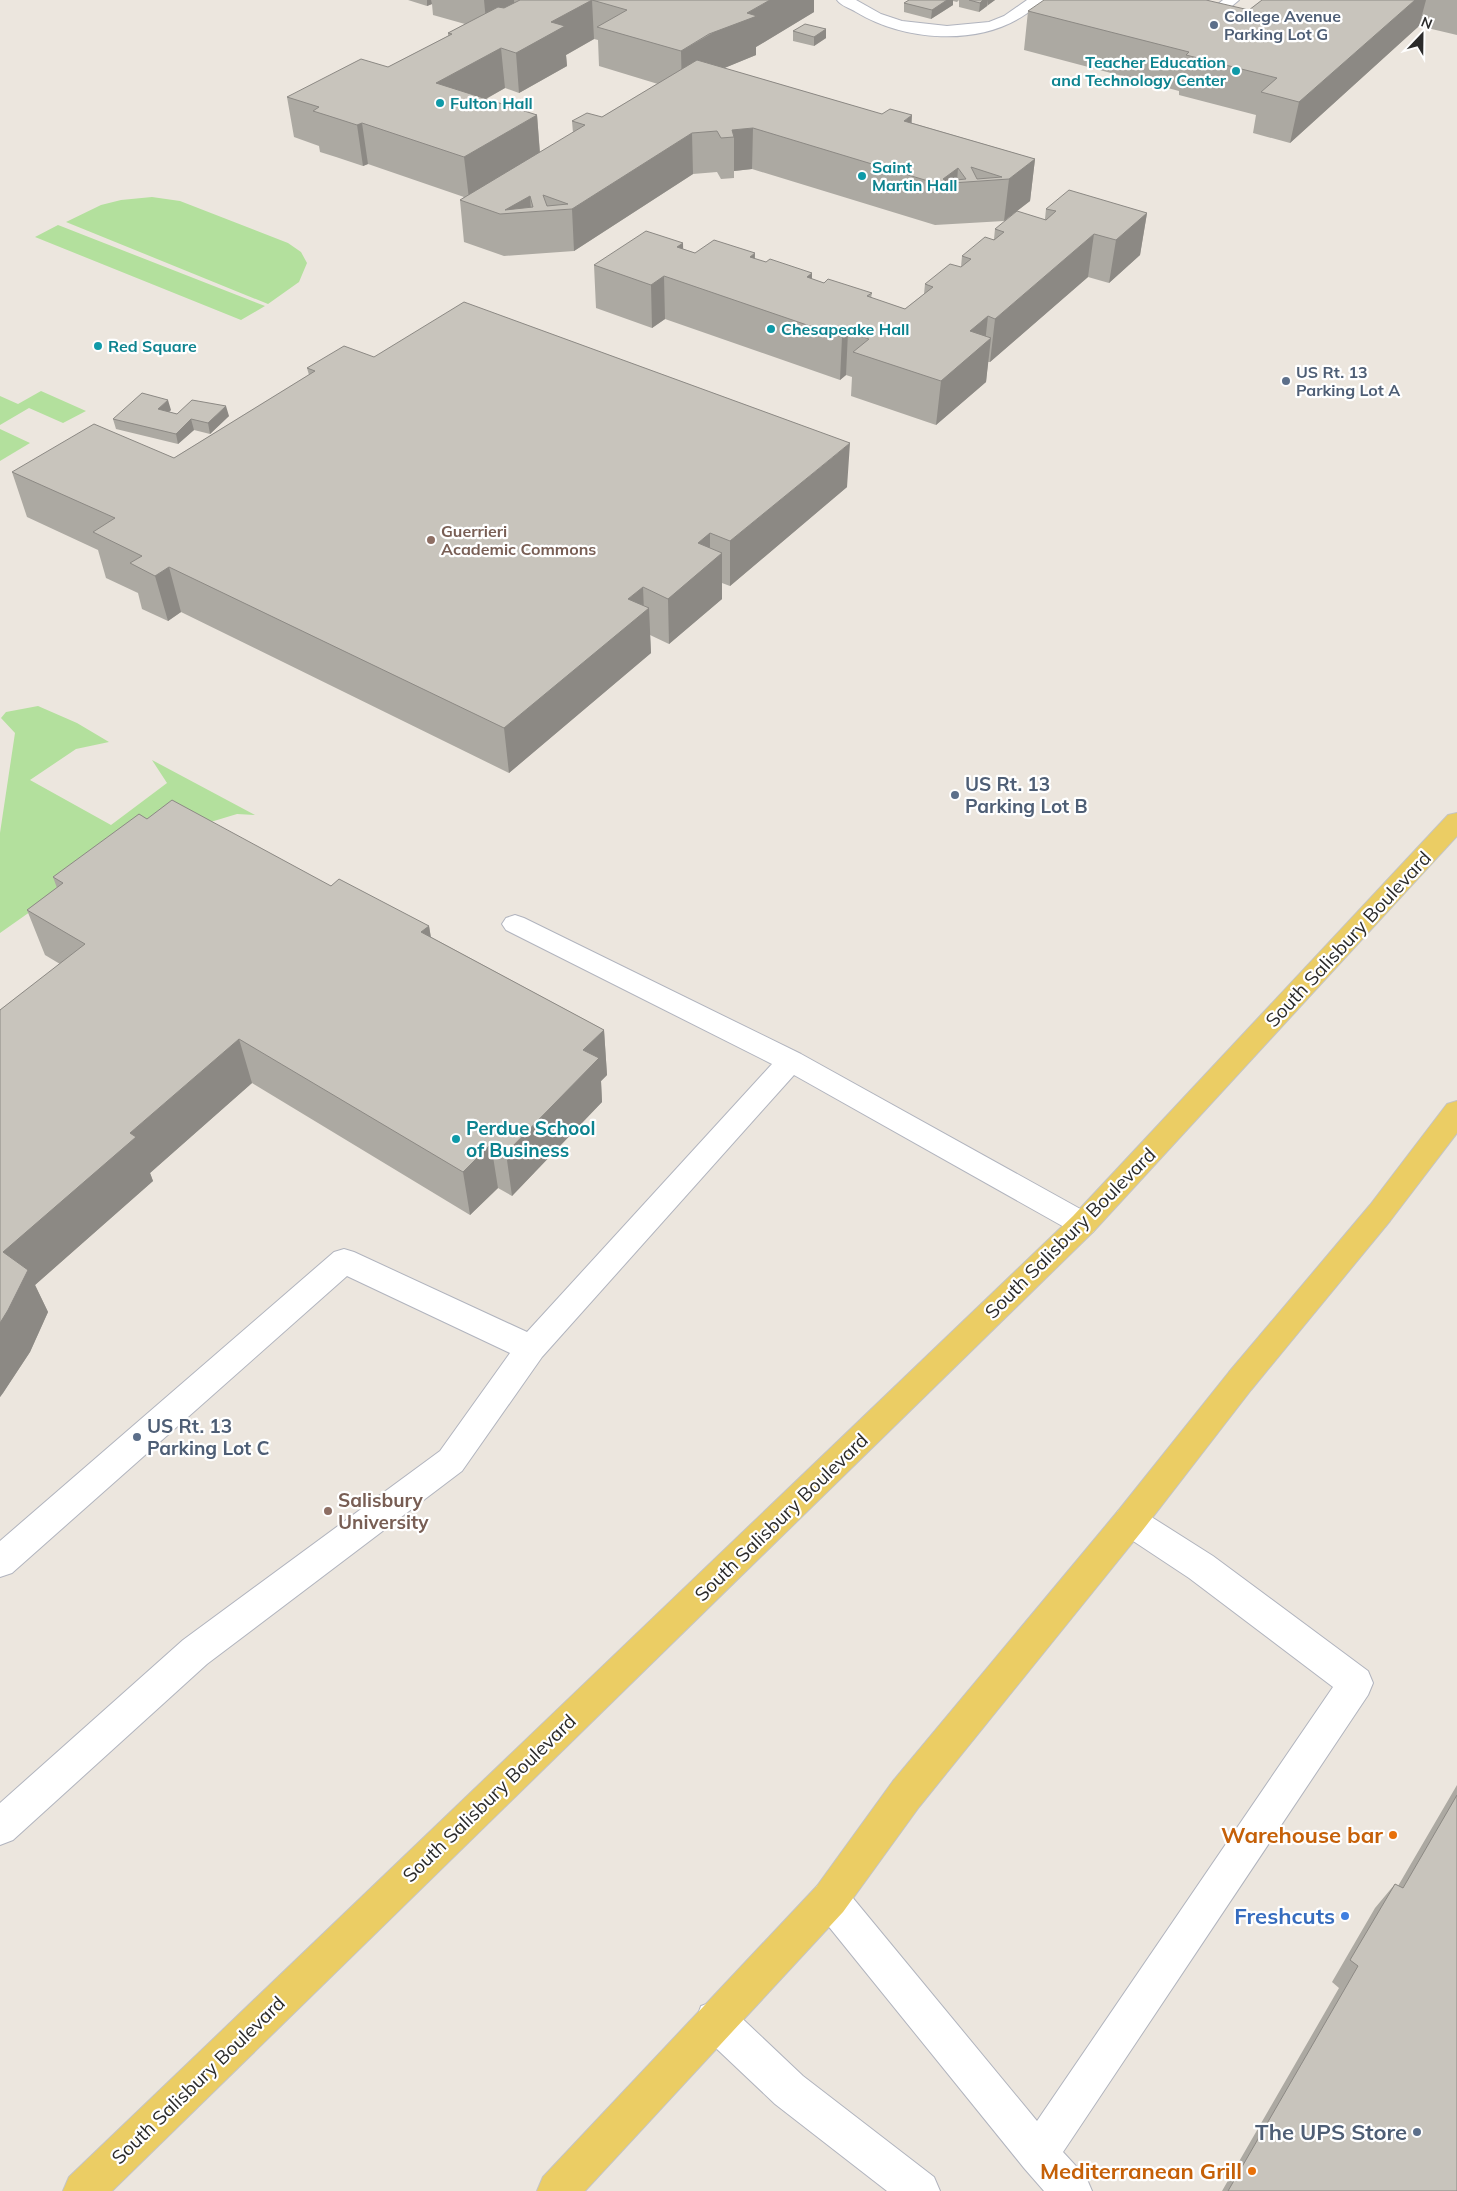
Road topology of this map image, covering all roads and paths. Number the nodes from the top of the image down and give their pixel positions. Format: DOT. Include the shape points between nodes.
graph roads {
  1 [pos="844,0"];
  2 [pos="1037,0"];
  3 [pos="1232,0"];
  4 [pos="1180,22"];
  5 [pos="1457,822"];
  6 [pos="515,924"];
  7 [pos="791,1061"];
  8 [pos="1457,1112"];
  9 [pos="1083,1224"];
  10 [pos="531,1348"];
  11 [pos="1130,1521"];
  12 [pos="0,1562"];
  13 [pos="0,1827"];
  14 [pos="830,1899"];
  15 [pos="714,2020"];
  16 [pos="1038,2154"];
  17 [pos="83,2191"];
  18 [pos="557,2191"];
  19 [pos="920,2191"];
  20 [pos="1072,2191"];
  1 -- 2 [label="lane" via="888,22 952,30 983,29 1004,22"];
  3 -- 4 [label="lane" via="1199,27"];
  5 -- 9 [label="main road, South Salisbury Boulevard"];
  6 -- 7 [label="lane"];
  7 -- 9 [label="lane"];
  7 -- 10 [label="lane"];
  8 -- 11 [label="main road" via="1380,1213 1240,1381"];
  9 -- 17 [label="main road, South Salisbury Boulevard"];
  10 -- 12 [label="lane" via="344,1261"];
  10 -- 13 [label="lane" via="451,1461 195,1652"];
  11 -- 14 [label="main road" via="906,1794"];
  11 -- 16 [label="lane" via="1201,1567 1356,1683"];
  14 -- 15 [label="main road"];
  14 -- 16 [label="lane"];
  15 -- 18 [label="main road"];
  15 -- 19 [label="lane" via="789,2090"];
  16 -- 20 [label="lane"];
}
